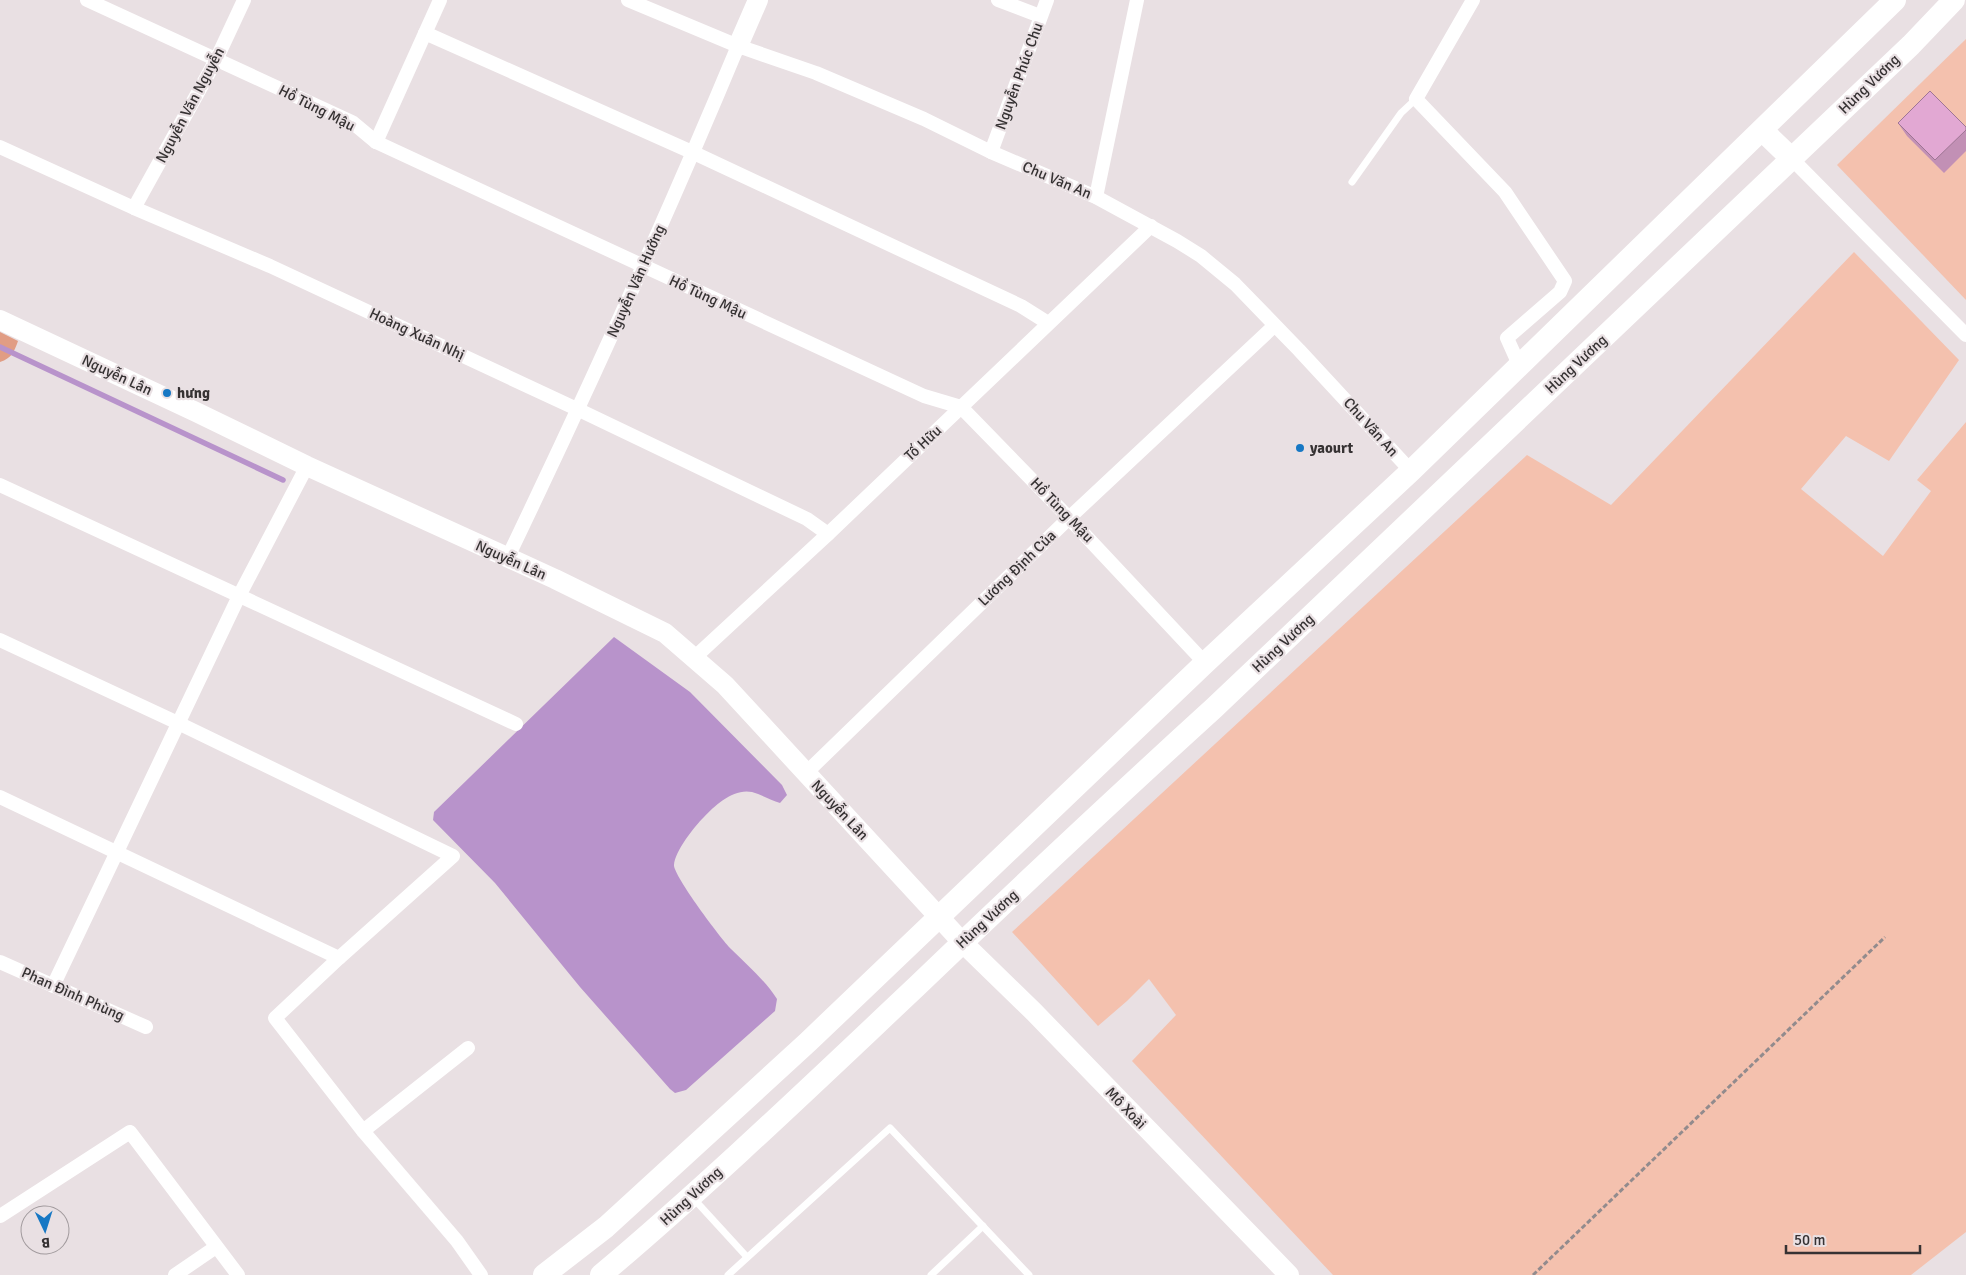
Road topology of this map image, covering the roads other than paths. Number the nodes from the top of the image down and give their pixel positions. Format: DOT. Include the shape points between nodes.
graph roads {
  1 [pos="87,0"];
  2 [pos="244,0"];
  3 [pos="440,0"];
  4 [pos="628,0"];
  5 [pos="758,0"];
  6 [pos="998,0"];
  7 [pos="1047,0"];
  8 [pos="1137,0"];
  9 [pos="1473,0"];
  10 [pos="1895,0"];
  11 [pos="1954,0"];
  12 [pos="1040,16"];
  13 [pos="425,33"];
  14 [pos="738,46"];
  15 [pos="216,60"];
  16 [pos="1416,99"];
  17 [pos="1762,130"];
  18 [pos="376,142"];
  19 [pos="0,147"];
  20 [pos="991,152"];
  21 [pos="694,153"];
  22 [pos="1792,158"];
  23 [pos="1352,182"];
  24 [pos="1096,197"];
  25 [pos="134,208"];
  26 [pos="1151,226"];
  27 [pos="642,267"];
  28 [pos="0,320"];
  29 [pos="1048,323"];
  30 [pos="1274,326"];
  31 [pos="1966,335"];
  32 [pos="1520,367"];
  33 [pos="961,407"];
  34 [pos="579,410"];
  35 [pos="307,466"];
  36 [pos="1411,471"];
  37 [pos="0,485"];
  38 [pos="1069,518"];
  39 [pos="828,534"];
  40 [pos="507,559"];
  41 [pos="239,596"];
  42 [pos="0,640"];
  43 [pos="694,658"];
  44 [pos="1205,664"];
  45 [pos="178,722"];
  46 [pos="516,724"];
  47 [pos="806,773"];
  48 [pos="0,796"];
  49 [pos="116,852"];
  50 [pos="939,917"];
  51 [pos="962,942"];
  52 [pos="338,958"];
  53 [pos="0,962"];
  54 [pos="53,986"];
  55 [pos="146,1027"];
  56 [pos="468,1048"];
  57 [pos="363,1131"];
  58 [pos="691,1196"];
  59 [pos="0,1216"];
  60 [pos="983,1226"];
  61 [pos="216,1247"];
  62 [pos="747,1257"];
  63 [pos="175,1275"];
  64 [pos="238,1275"];
  65 [pos="482,1275"];
  66 [pos="544,1275"];
  67 [pos="601,1275"];
  68 [pos="728,1275"];
  69 [pos="931,1275"];
  70 [pos="1029,1275"];
  71 [pos="1289,1275"];
  1 -- 15 [label="street, Hồ Tùng Mậu"];
  2 -- 15 [label="street, Nguyễn Văn Nguyễn"];
  3 -- 13 [label="street"];
  4 -- 14 [label="street, Chu Văn An"];
  5 -- 14 [label="street, Nguyễn Văn Hưởng"];
  6 -- 12 [label="street"];
  7 -- 12 [label="street, Nguyễn Phúc Chu"];
  8 -- 24 [label="street"];
  9 -- 16 [label="street"];
  10 -- 17 [label="main road"];
  11 -- 22 [label="main road, Hùng Vương"];
  12 -- 20 [label="street, Nguyễn Phúc Chu"];
  13 -- 18 [label="street"];
  13 -- 21 [label="street"];
  14 -- 20 [label="street, Chu Văn An" via="816,73 924,119"];
  14 -- 21 [label="street, Nguyễn Văn Hưởng"];
  15 -- 18 [label="street, Hồ Tùng Mậu" via="352,122"];
  15 -- 25 [label="street, Nguyễn Văn Nguyễn"];
  16 -- 23 [label="lane" via="1401,114"];
  16 -- 32 [label="street" via="1505,192 1565,281 1560,292 1507,338"];
  17 -- 22 [label="main road"];
  17 -- 32 [label="main road"];
  18 -- 27 [label="street, Hồ Tùng Mậu"];
  19 -- 25 [label="street, Hoàng Xuân Nhị"];
  20 -- 24 [label="street, Chu Văn An"];
  21 -- 27 [label="street, Nguyễn Văn Hưởng"];
  21 -- 29 [label="street" via="1021,306"];
  22 -- 31 [label="street"];
  22 -- 51 [label="main road, Hùng Vương" via="1355,575"];
  24 -- 26 [label="street, Chu Văn An"];
  25 -- 34 [label="street, Hoàng Xuân Nhị" via="270,266"];
  26 -- 29 [label="street, Tố Hữu"];
  26 -- 30 [label="street, Chu Văn An" via="1219,270"];
  27 -- 33 [label="street, Hồ Tùng Mậu" via="924,396"];
  27 -- 34 [label="street, Nguyễn Văn Hưởng"];
  28 -- 35 [label="street, Nguyễn Lân"];
  29 -- 33 [label="street, Tố Hữu"];
  30 -- 36 [label="street, Chu Văn An"];
  30 -- 38 [label="street, Lương Định Của"];
  32 -- 36 [label="main road"];
  33 -- 38 [label="street, Hồ Tùng Mậu"];
  33 -- 39 [label="street, Tố Hữu"];
  34 -- 39 [label="street, Hoàng Xuân Nhị" via="807,519"];
  34 -- 40 [label="street, Nguyễn Văn Hưởng"];
  35 -- 40 [label="street, Nguyễn Lân"];
  35 -- 41 [label="street"];
  36 -- 44 [label="main road"];
  37 -- 41 [label="street"];
  38 -- 44 [label="street, Hồ Tùng Mậu"];
  38 -- 47 [label="street, Lương Định Của"];
  39 -- 43 [label="street, Tố Hữu"];
  40 -- 43 [label="street, Nguyễn Lân" via="665,633"];
  41 -- 45 [label="street"];
  41 -- 46 [label="street"];
  42 -- 45 [label="street"];
  43 -- 47 [label="street, Nguyễn Lân" via="725,685"];
  44 -- 50 [label="main road"];
  45 -- 49 [label="street"];
  45 -- 52 [label="street" via="454,856"];
  47 -- 50 [label="street, Nguyễn Lân"];
  48 -- 49 [label="street"];
  49 -- 52 [label="street"];
  49 -- 54 [label="street"];
  50 -- 51 [label="street, Nguyễn Lân"];
  50 -- 66 [label="main road" via="606,1227"];
  51 -- 58 [label="main road, Hùng Vương"];
  51 -- 71 [label="street, Mô Xoài"];
  52 -- 57 [label="street" via="275,1018"];
  53 -- 54 [label="street, Phan Đình Phùng"];
  54 -- 55 [label="street, Phan Đình Phùng"];
  56 -- 57 [label="street"];
  57 -- 65 [label="street"];
  58 -- 62 [label="lane"];
  58 -- 67 [label="main road, Hùng Vương"];
  59 -- 61 [label="street" via="130,1132"];
  60 -- 62 [label="lane" via="890,1128"];
  60 -- 69 [label="lane"];
  60 -- 70 [label="lane"];
  61 -- 63 [label="street"];
  61 -- 64 [label="street"];
  62 -- 68 [label="lane"];
}
